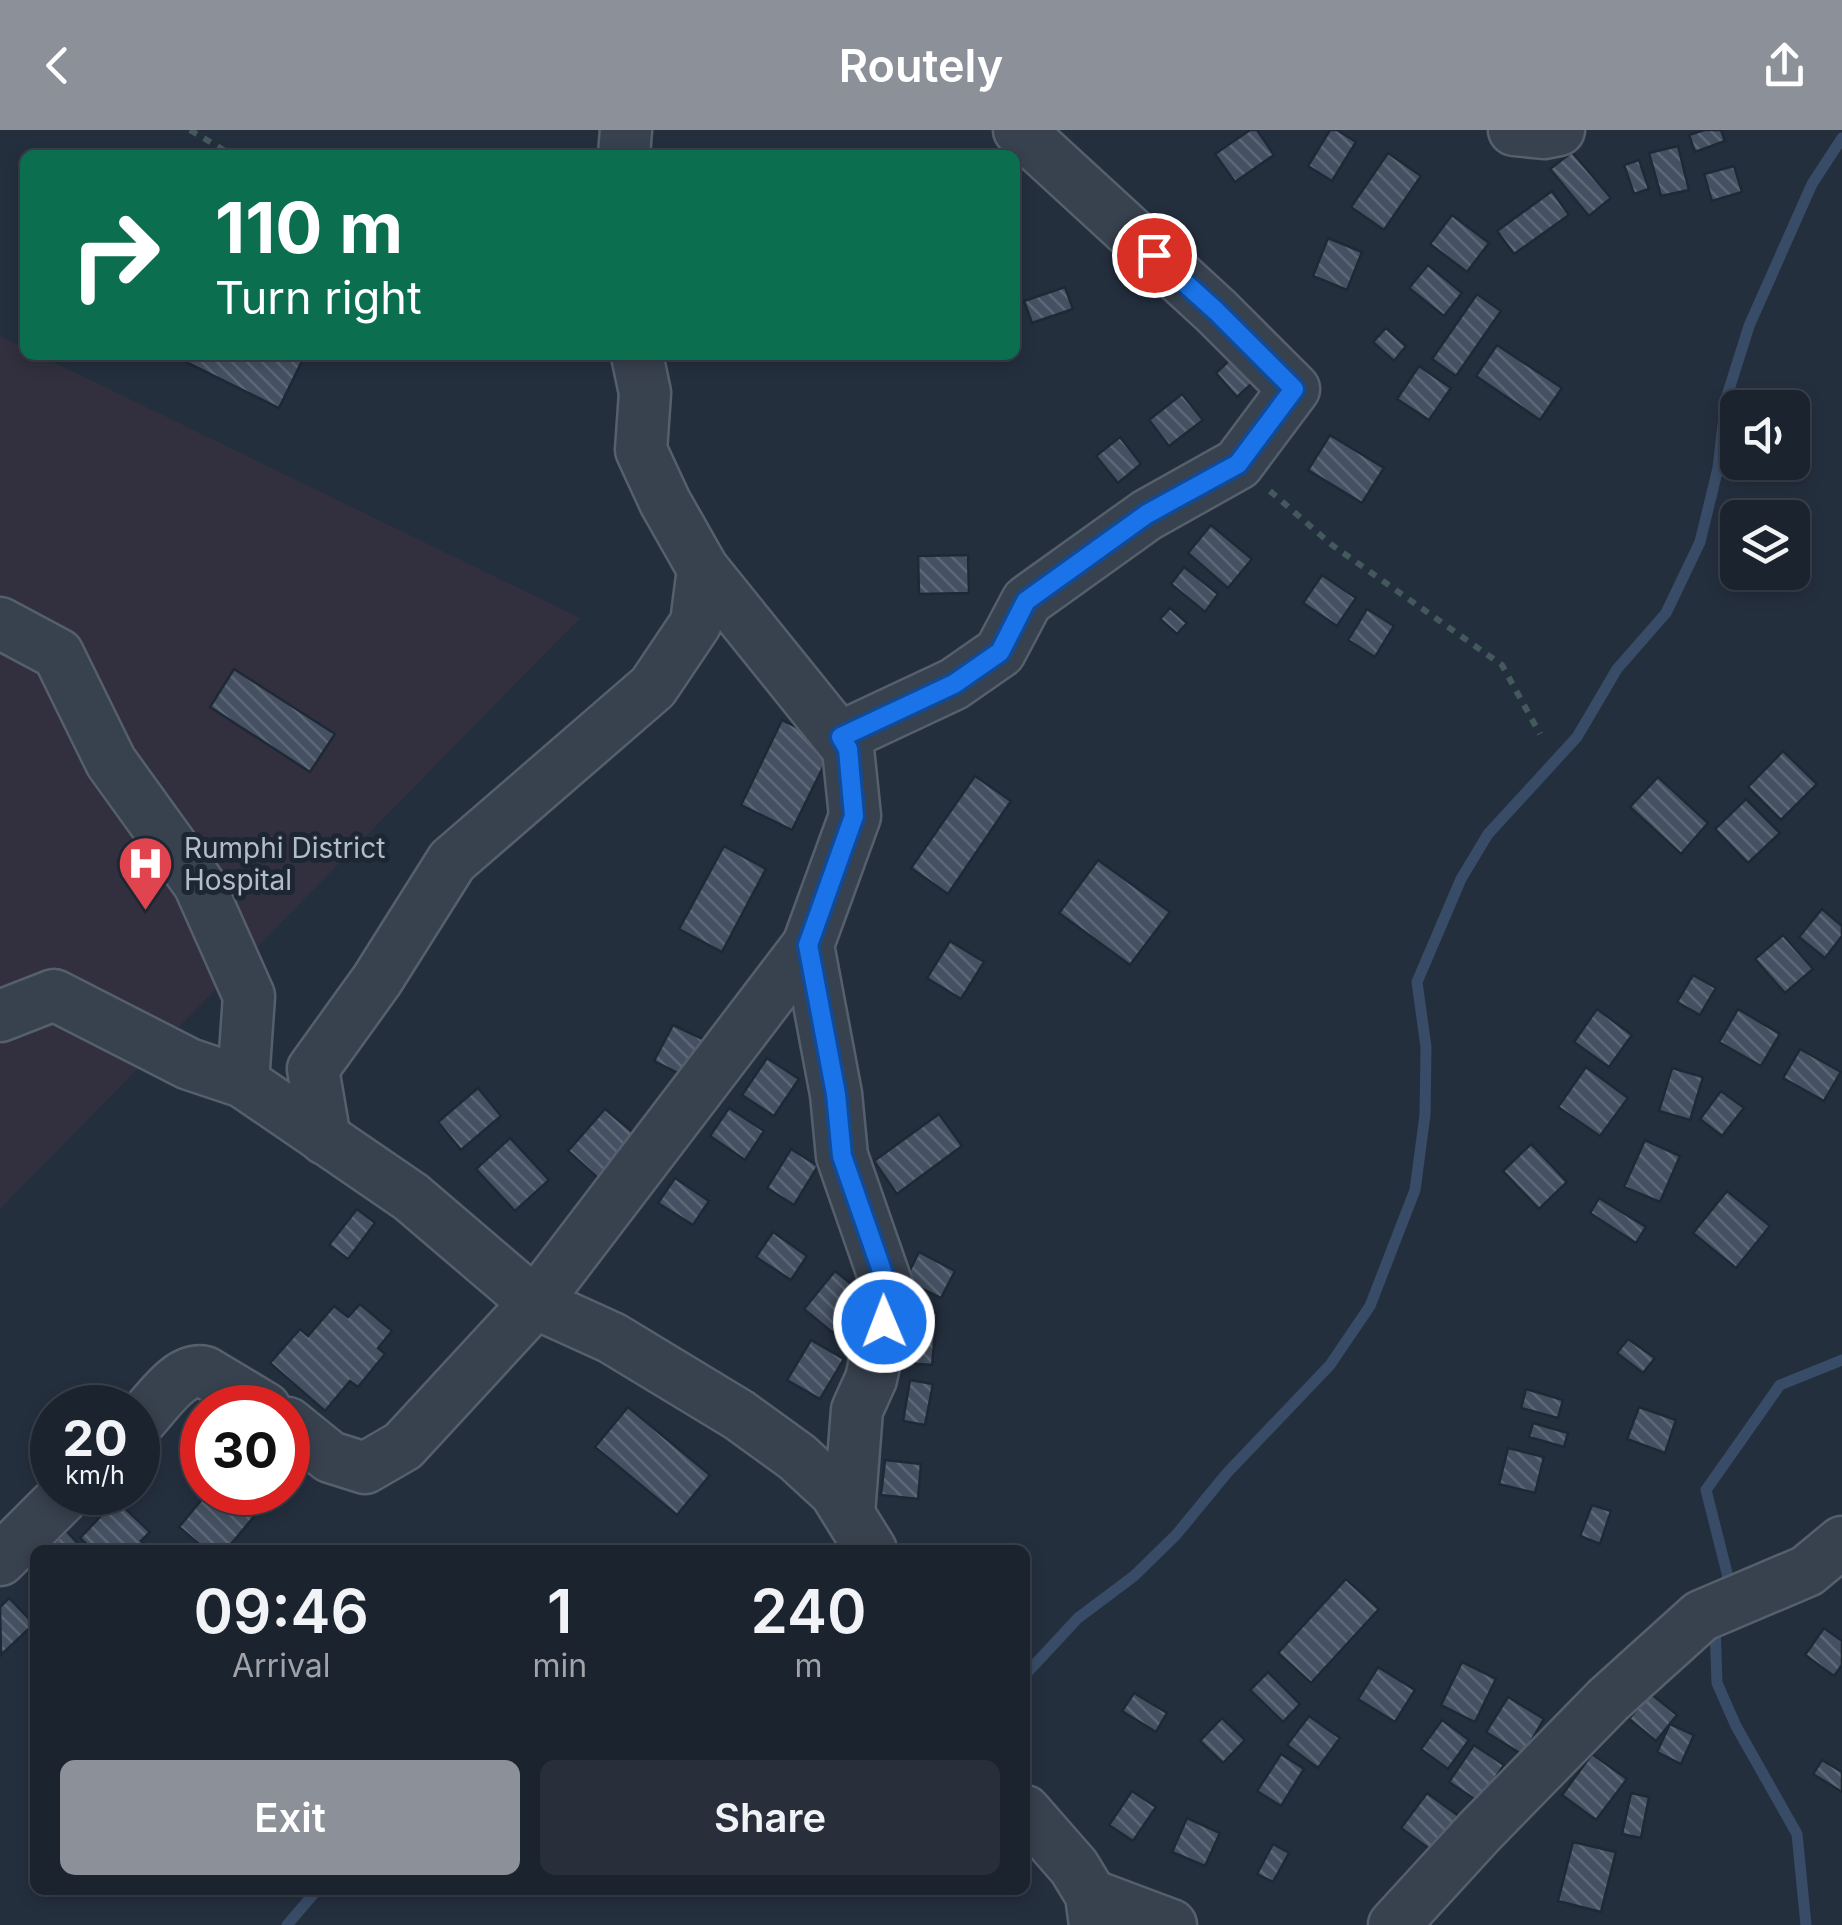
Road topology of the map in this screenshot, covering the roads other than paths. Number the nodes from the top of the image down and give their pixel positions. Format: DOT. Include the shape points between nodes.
graph roads {
  1 [pos="1018,130"];
  2 [pos="1514,130"];
  3 [pos="1559,130"];
  4 [pos="638,360"];
  5 [pos="703,569"];
  6 [pos="0,623"];
  7 [pos="841,737"];
  8 [pos="808,945"];
  9 [pos="0,1016"];
  10 [pos="243,1082"];
  11 [pos="325,1139"];
  12 [pos="535,1304"];
  13 [pos="227,1385"];
  14 [pos="160,1399"];
  15 [pos="310,1441"];
  16 [pos="45,1515"];
  17 [pos="860,1532"];
  18 [pos="1842,1542"];
  19 [pos="0,1560"];
  20 [pos="1030,1817"];
  21 [pos="1093,1910"];
  22 [pos="1170,1925"];
  23 [pos="1394,1925"];
  1 -- 7 [label="street" via="1294,389 1238,464 1147,514 1026,601 1000,652 954,684"];
  2 -- 3 [label="street"];
  4 -- 5 [label="street" via="645,393 641,450"];
  5 -- 7 [label="street"];
  5 -- 11 [label="street" via="696,623 654,687 452,861 313,1070"];
  6 -- 10 [label="street" via="58,654 111,762 199,884 249,996"];
  7 -- 8 [label="street" via="854,816"];
  8 -- 12 [label="street"];
  8 -- 17 [label="street" via="842,1156 890,1294 871,1378 856,1410"];
  9 -- 10 [label="street" via="54,995 189,1064"];
  10 -- 11 [label="street"];
  11 -- 12 [label="street" via="412,1197"];
  12 -- 15 [label="street" via="403,1446 365,1468 330,1457"];
  12 -- 17 [label="street" via="612,1338 739,1414 835,1492"];
  13 -- 14 [label="street" via="195,1370 183,1373"];
  16 -- 19 [label="street"];
  18 -- 23 [label="street" via="1807,1571 1723,1607 1608,1700"];
  20 -- 21 [label="street" via="1074,1867"];
  21 -- 22 [label="street"];
}
